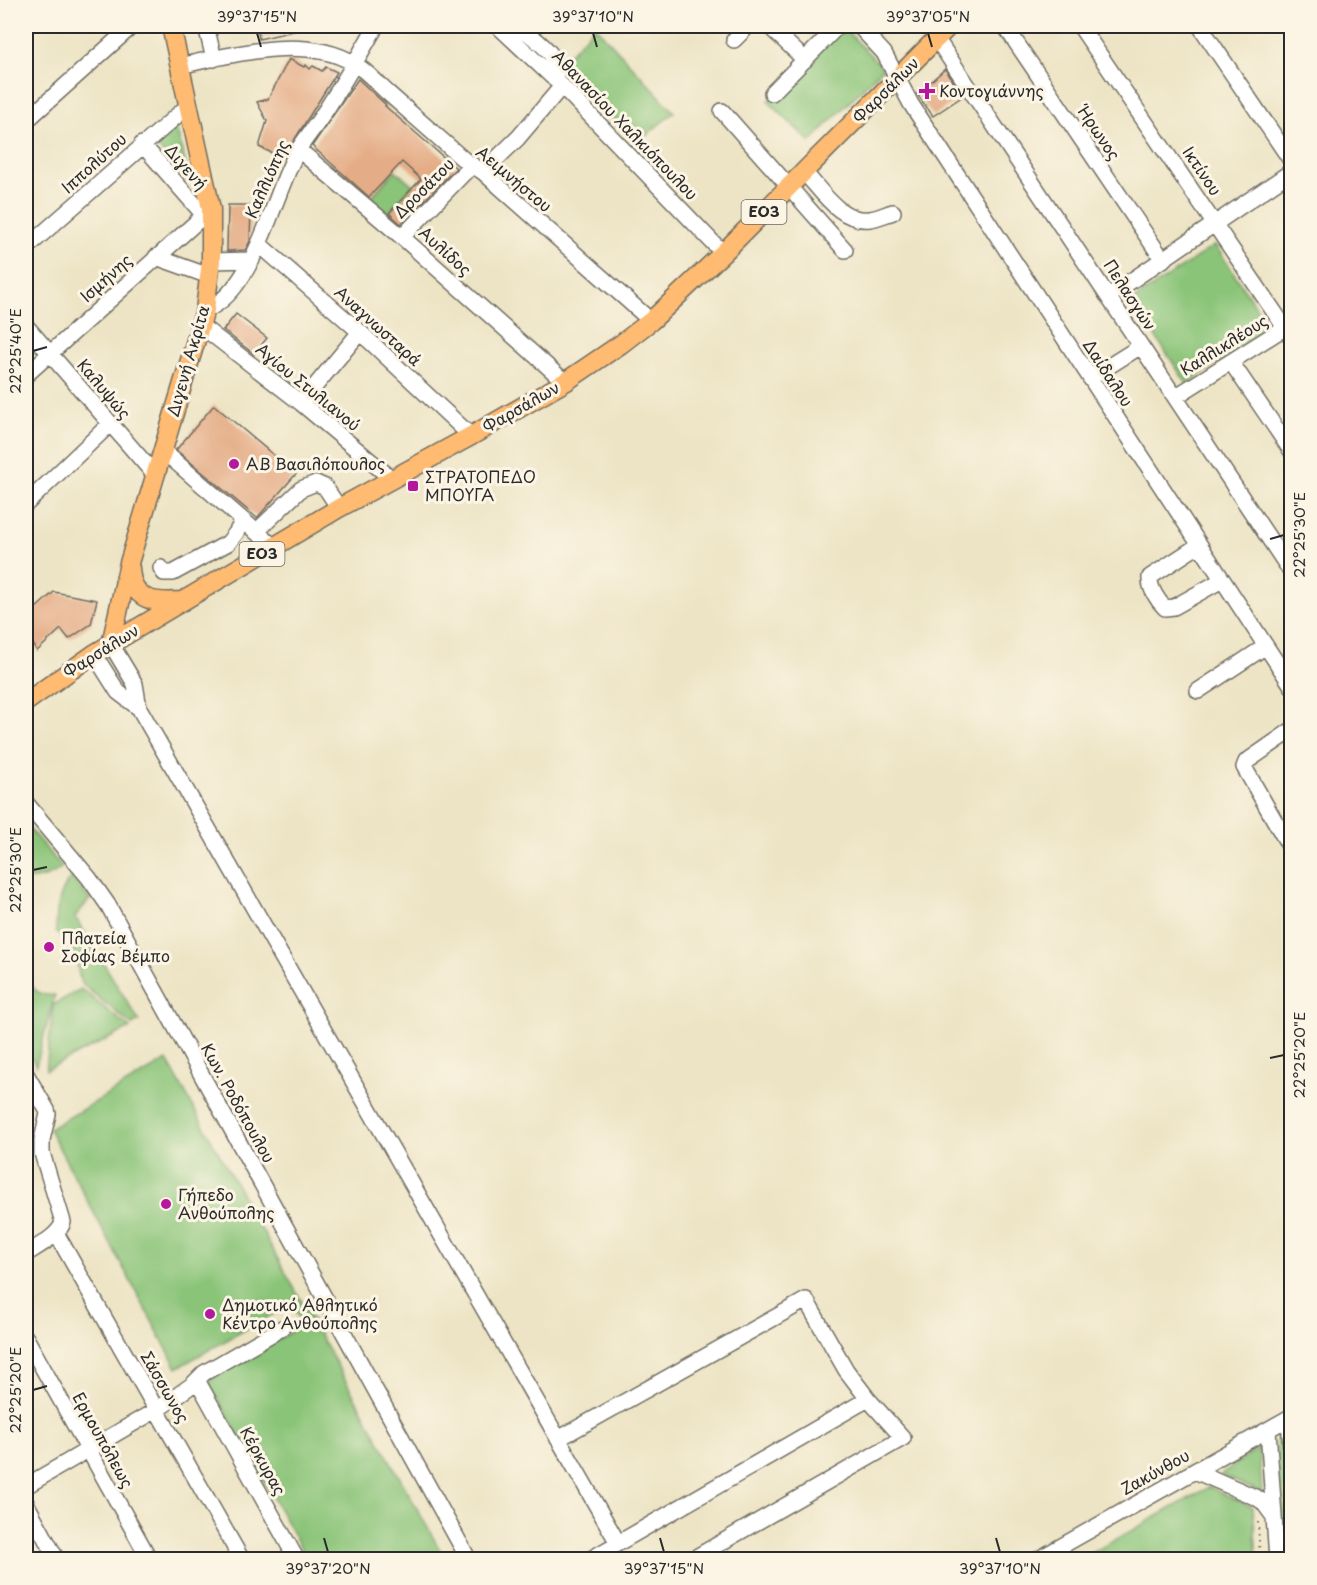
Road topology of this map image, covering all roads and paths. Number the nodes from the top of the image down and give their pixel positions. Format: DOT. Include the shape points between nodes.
graph roads {
  1 [pos="132,26"];
  2 [pos="206,26"];
  3 [pos="376,26"];
  4 [pos="498,26"];
  5 [pos="519,26"];
  6 [pos="748,26"];
  7 [pos="770,26"];
  8 [pos="838,26"];
  9 [pos="859,26"];
  10 [pos="1005,26"];
  11 [pos="1080,26"];
  12 [pos="1200,26"];
  13 [pos="170,30"];
  14 [pos="943,32"];
  15 [pos="734,40"];
  16 [pos="214,59"];
  17 [pos="805,60"];
  18 [pos="355,64"];
  19 [pos="179,66"];
  20 [pos="897,79"];
  21 [pos="559,82"];
  22 [pos="772,93"];
  23 [pos="188,106"];
  24 [pos="722,111"];
  25 [pos="26,121"];
  26 [pos="142,144"];
  27 [pos="298,150"];
  28 [pos="1292,162"];
  29 [pos="478,169"];
  30 [pos="1292,171"];
  31 [pos="804,172"];
  32 [pos="788,189"];
  33 [pos="207,212"];
  34 [pos="893,212"];
  35 [pos="1216,224"];
  36 [pos="402,237"];
  37 [pos="259,244"];
  38 [pos="26,248"];
  39 [pos="845,250"];
  40 [pos="723,253"];
  41 [pos="156,257"];
  42 [pos="252,260"];
  43 [pos="1163,260"];
  44 [pos="210,268"];
  45 [pos="1109,296"];
  46 [pos="203,317"];
  47 [pos="651,321"];
  48 [pos="26,326"];
  49 [pos="1289,329"];
  50 [pos="360,332"];
  51 [pos="1141,346"];
  52 [pos="50,353"];
  53 [pos="1231,362"];
  54 [pos="26,375"];
  55 [pos="1090,378"];
  56 [pos="565,382"];
  57 [pos="1174,397"];
  58 [pos="301,403"];
  59 [pos="110,424"];
  60 [pos="471,436"];
  61 [pos="162,450"];
  62 [pos="1292,452"];
  63 [pos="155,475"];
  64 [pos="392,479"];
  65 [pos="26,504"];
  66 [pos="339,508"];
  67 [pos="243,520"];
  68 [pos="256,532"];
  69 [pos="1199,545"];
  70 [pos="274,547"];
  71 [pos="129,563"];
  72 [pos="161,568"];
  73 [pos="1292,573"];
  74 [pos="1222,580"];
  75 [pos="184,601"];
  76 [pos="111,644"];
  77 [pos="1266,646"];
  78 [pos="94,654"];
  79 [pos="1292,686"];
  80 [pos="1198,691"];
  81 [pos="26,702"];
  82 [pos="139,708"];
  83 [pos="1292,730"];
  84 [pos="26,803"];
  85 [pos="1286,829"];
  86 [pos="1292,850"];
  87 [pos="26,1074"];
  88 [pos="56,1233"];
  89 [pos="26,1254"];
  90 [pos="282,1328"];
  91 [pos="26,1338"];
  92 [pos="197,1380"];
  93 [pos="868,1399"];
  94 [pos="158,1410"];
  95 [pos="1290,1417"];
  96 [pos="1268,1430"];
  97 [pos="558,1439"];
  98 [pos="87,1450"];
  99 [pos="1292,1463"];
  100 [pos="1195,1471"];
  101 [pos="26,1486"];
  102 [pos="1257,1498"];
  103 [pos="26,1503"];
  104 [pos="1274,1517"];
  105 [pos="618,1543"];
  106 [pos="57,1560"];
  107 [pos="150,1560"];
  108 [pos="242,1560"];
  109 [pos="297,1560"];
  110 [pos="469,1560"];
  111 [pos="589,1560"];
  112 [pos="691,1560"];
  113 [pos="1036,1560"];
  114 [pos="1260,1560"];
  115 [pos="1277,1560"];
  1 -- 25 [label="street"];
  2 -- 16 [label="street"];
  3 -- 18 [label="street, Καλλιόπης"];
  4 -- 21 [label="street, Αθανασίου Χαλκιόπουλου"];
  5 -- 21 [label="street" via="553,57"];
  6 -- 15 [label="street"];
  7 -- 17 [label="street"];
  8 -- 17 [label="street"];
  9 -- 20 [label="street, Δαίδαλου" via="884,53"];
  10 -- 43 [label="street, Ήρωνος"];
  11 -- 35 [label="street, Ικτίνου"];
  12 -- 28 [label="street"];
  13 -- 19 [label="main road, Διγενή Ακρίτα"];
  14 -- 20 [label="main road, Φαρσάλων / ΕΟ3"];
  14 -- 45 [label="street, Πελασγών"];
  16 -- 18 [label="street, Αειμνήστου" via="302,49"];
  16 -- 19 [label="street, Αειμνήστου"];
  17 -- 22 [label="street"];
  18 -- 27 [label="street, Καλλιόπης"];
  18 -- 29 [label="street, Αειμνήστου"];
  19 -- 23 [label="main road, Διγενή Ακρίτα"];
  20 -- 31 [label="main road, Φαρσάλων / ΕΟ3"];
  20 -- 55 [label="street, Δαίδαλου"];
  21 -- 29 [label="street, Δροσάτου" via="518,138"];
  21 -- 40 [label="street, Αθανασίου Χαλκιόπουλου"];
  23 -- 26 [label="street, Ιππολύτου"];
  23 -- 33 [label="main road, Διγενή Ακρίτα"];
  24 -- 32 [label="street"];
  26 -- 33 [label="street, Διγενή"];
  26 -- 38 [label="street, Ιππολύτου"];
  27 -- 36 [label="street, Αυλίδος"];
  27 -- 37 [label="street, Καλλιόπης"];
  29 -- 36 [label="street, Δροσάτου" via="460,177"];
  29 -- 47 [label="street, Αειμνήστου"];
  30 -- 35 [label="street"];
  31 -- 32 [label="main road, Φαρσάλων / ΕΟ3"];
  31 -- 34 [label="street" via="847,216 872,219"];
  32 -- 39 [label="street"];
  32 -- 40 [label="main road, Φαρσάλων / ΕΟ3"];
  33 -- 41 [label="street, Ισμήνης"];
  33 -- 44 [label="main road, Διγενή Ακρίτα"];
  35 -- 43 [label="street"];
  35 -- 49 [label="street, Ικτίνου"];
  36 -- 56 [label="street, Αυλίδος"];
  37 -- 42 [label="street, Καλλιόπης"];
  37 -- 50 [label="street, Αναγνωσταρά"];
  40 -- 47 [label="main road, Φαρσάλων / ΕΟ3"];
  41 -- 44 [label="street"];
  41 -- 52 [label="street, Ισμήνης"];
  42 -- 44 [label="street"];
  42 -- 46 [label="street, Καλλιόπης" via="229,294"];
  43 -- 45 [label="street"];
  44 -- 46 [label="main road, Διγενή Ακρίτα"];
  45 -- 51 [label="street, Πελασγών"];
  46 -- 58 [label="street, Αγίου Στυλιανού"];
  46 -- 61 [label="main road, Διγενή Ακρίτα"];
  47 -- 56 [label="main road, Φαρσάλων / ΕΟ3"];
  48 -- 52 [label="street, Καλυψώς"];
  49 -- 53 [label="street, Καλλικλέους"];
  50 -- 58 [label="street"];
  50 -- 60 [label="street, Αναγνωσταρά"];
  51 -- 55 [label="street"];
  51 -- 57 [label="street, Πελασγών"];
  52 -- 54 [label="street, Ισμήνης"];
  52 -- 59 [label="street, Καλυψώς"];
  53 -- 57 [label="street, Καλλικλέους"];
  53 -- 62 [label="street"];
  55 -- 69 [label="street, Δαίδαλου"];
  56 -- 60 [label="main road, Φαρσάλων / ΕΟ3"];
  57 -- 73 [label="street, Πελασγών"];
  58 -- 64 [label="street, Αγίου Στυλιανού"];
  59 -- 63 [label="street, Καλυψώς"];
  59 -- 65 [label="street"];
  60 -- 64 [label="main road, Φαρσάλων / ΕΟ3"];
  61 -- 63 [label="main road, Διγενή Ακρίτα"];
  61 -- 67 [label="street"];
  63 -- 71 [label="main road, Διγενή Ακρίτα"];
  64 -- 66 [label="main road, Φαρσάλων / ΕΟ3"];
  66 -- 68 [label="street" via="325,487 316,483 301,489"];
  66 -- 70 [label="main road, Φαρσάλων / ΕΟ3"];
  67 -- 68 [label="street"];
  67 -- 72 [label="street" via="233,539 222,546 173,573 164,573"];
  68 -- 70 [label="street"];
  69 -- 74 [label="street, Δαίδαλου"];
  69 -- 74 [label="street" via="1150,578 1162,605 1174,607"];
  70 -- 75 [label="main road, Φαρσάλων / ΕΟ3"];
  71 -- 75 [label="main road" via="133,587 144,598"];
  71 -- 76 [label="main road, Διγενή Ακρίτα"];
  74 -- 77 [label="street, Δαίδαλου"];
  75 -- 76 [label="main road, Φαρσάλων / ΕΟ3"];
  76 -- 78 [label="main road, Φαρσάλων / ΕΟ3"];
  76 -- 82 [label="street" via="135,684"];
  77 -- 79 [label="street, Δαίδαλου"];
  77 -- 80 [label="street"];
  78 -- 81 [label="main road, Φαρσάλων / ΕΟ3"];
  78 -- 82 [label="street" via="118,692"];
  82 -- 97 [label="street"];
  83 -- 85 [label="street" via="1246,762 1245,772"];
  84 -- 110 [label="street, Κων. Ροδόπουλου" via="108,905"];
  85 -- 86 [label="street"];
  87 -- 88 [label="street" via="48,1114 42,1153 63,1217"];
  88 -- 89 [label="street"];
  88 -- 94 [label="street, Σάσσωνος"];
  90 -- 92 [label="street"];
  91 -- 98 [label="street, Ερμουπόλεως"];
  92 -- 94 [label="street"];
  92 -- 109 [label="street, Κέρκυρας"];
  93 -- 97 [label="street" via="846,1370 806,1300"];
  93 -- 105 [label="street"];
  93 -- 112 [label="street" via="903,1438"];
  94 -- 98 [label="street"];
  94 -- 108 [label="street, Σάσσωνος"];
  95 -- 96 [label="street, Ζακύνθου"];
  95 -- 99 [label="street"];
  96 -- 100 [label="street, Ζακύνθου"];
  96 -- 104 [label="street"];
  97 -- 105 [label="street"];
  98 -- 101 [label="street"];
  98 -- 107 [label="street, Ερμουπόλεως"];
  100 -- 102 [label="street"];
  100 -- 113 [label="street, Ζακύνθου"];
  102 -- 104 [label="street"];
  102 -- 114 [label="path"];
  103 -- 106 [label="street"];
  104 -- 115 [label="street"];
  105 -- 111 [label="street"];
}
